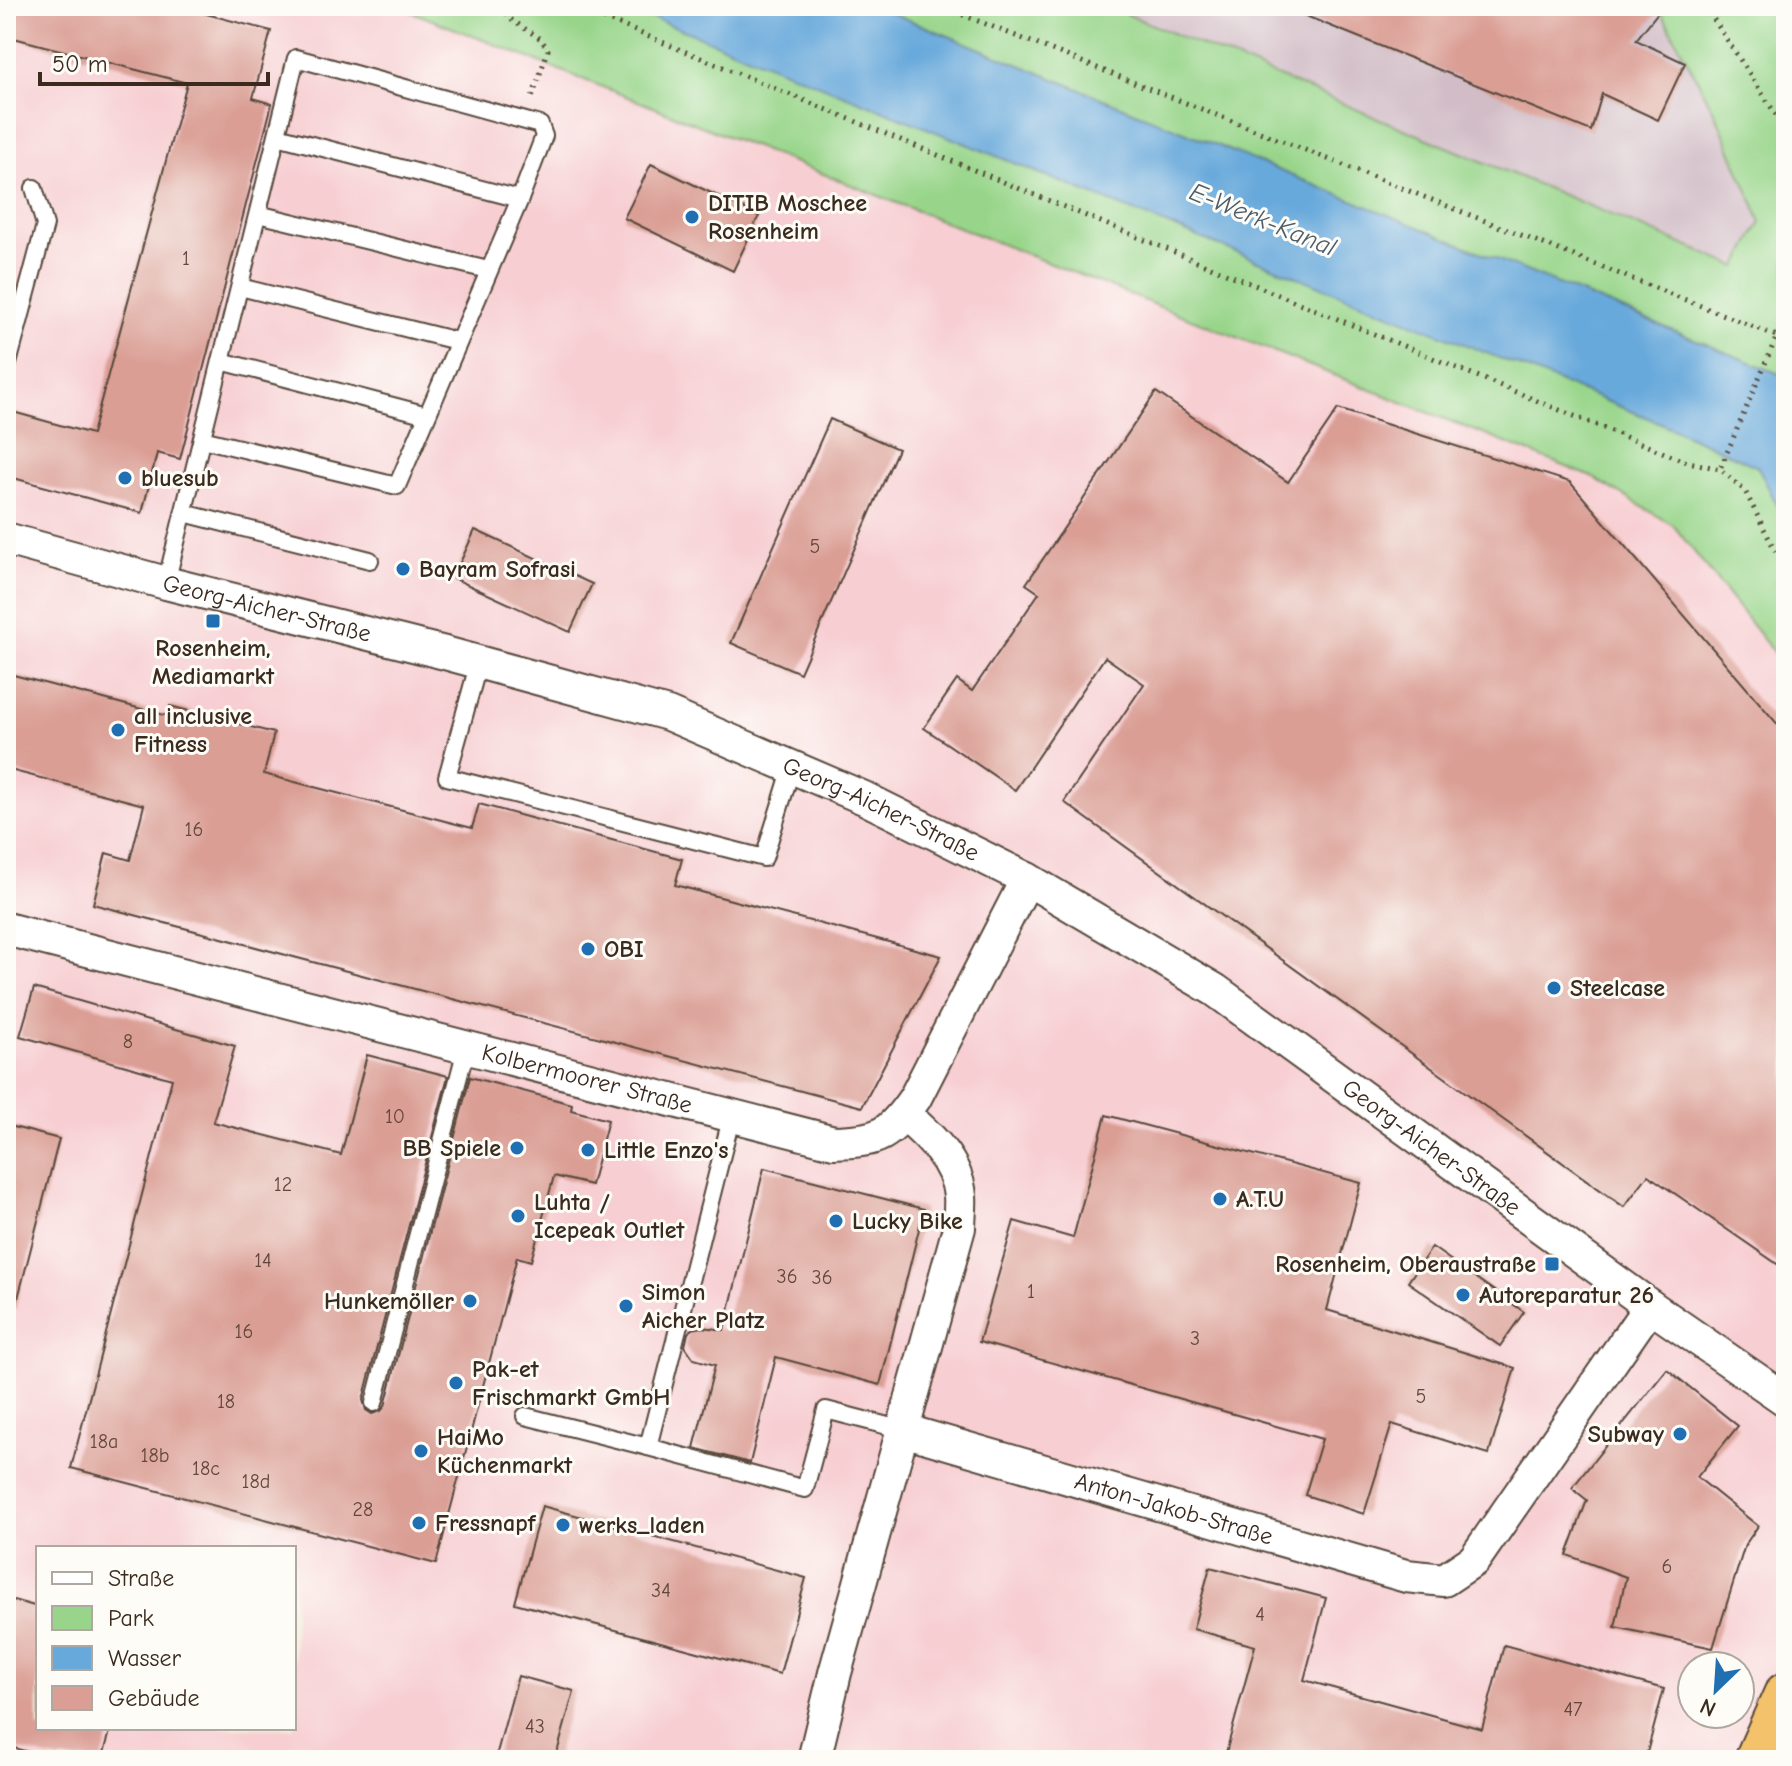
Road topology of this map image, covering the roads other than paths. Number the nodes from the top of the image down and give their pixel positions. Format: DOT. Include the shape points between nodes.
graph roads {
  1 [pos="277,136"];
  2 [pos="34,188"];
  3 [pos="520,199"];
  4 [pos="258,214"];
  5 [pos="488,270"];
  6 [pos="240,287"];
  7 [pos="457,341"];
  8 [pos="221,361"];
  9 [pos="6,371"];
  10 [pos="427,415"];
  11 [pos="202,439"];
  12 [pos="184,513"];
  13 [pos="6,539"];
  14 [pos="370,560"];
  15 [pos="166,583"];
  16 [pos="479,662"];
  17 [pos="792,767"];
  18 [pos="1027,879"];
  19 [pos="6,929"];
  20 [pos="467,1045"];
  21 [pos="904,1114"];
  22 [pos="732,1115"];
  23 [pos="1650,1306"];
  24 [pos="1786,1400"];
  25 [pos="374,1403"];
  26 [pos="525,1416"];
  27 [pos="903,1430"];
  28 [pos="648,1447"];
  29 [pos="1786,1695"];
  30 [pos="814,1760"];
  31 [pos="1757,1760"];
  1 -- 3 [label="lane"];
  1 -- 3 [label="lane" via="296,58 540,125 544,136"];
  1 -- 4 [label="lane"];
  2 -- 9 [label="lane" via="45,225"];
  3 -- 5 [label="lane"];
  4 -- 5 [label="lane"];
  4 -- 6 [label="lane"];
  5 -- 7 [label="lane"];
  6 -- 7 [label="lane"];
  6 -- 8 [label="lane"];
  7 -- 10 [label="lane"];
  8 -- 10 [label="lane"];
  8 -- 11 [label="lane"];
  10 -- 11 [label="lane" via="397,486"];
  11 -- 12 [label="lane"];
  12 -- 14 [label="lane"];
  12 -- 15 [label="lane"];
  13 -- 15 [label="street, Georg-Aicher-Straße"];
  15 -- 16 [label="street, Georg-Aicher-Straße"];
  16 -- 17 [label="street, Georg-Aicher-Straße" via="668,714"];
  16 -- 17 [label="lane" via="447,777 764,858"];
  17 -- 18 [label="street, Georg-Aicher-Straße"];
  18 -- 21 [label="street, Kolbermoorer Straße"];
  18 -- 23 [label="street, Georg-Aicher-Straße" via="1215,990"];
  19 -- 20 [label="street, Kolbermoorer Straße"];
  20 -- 22 [label="street, Kolbermoorer Straße"];
  20 -- 25 [label="lane"];
  21 -- 22 [label="street, Kolbermoorer Straße" via="868,1141 834,1142"];
  21 -- 27 [label="street" via="950,1163 960,1194 959,1228"];
  22 -- 28 [label="lane"];
  23 -- 24 [label="street, Georg-Aicher-Straße"];
  23 -- 27 [label="street, Anton-Jakob-Straße" via="1474,1560 1444,1580 1406,1576"];
  26 -- 28 [label="lane"];
  27 -- 28 [label="lane" via="826,1410 805,1489"];
  27 -- 30 [label="street"];
  29 -- 31 [label="highway"];
}
